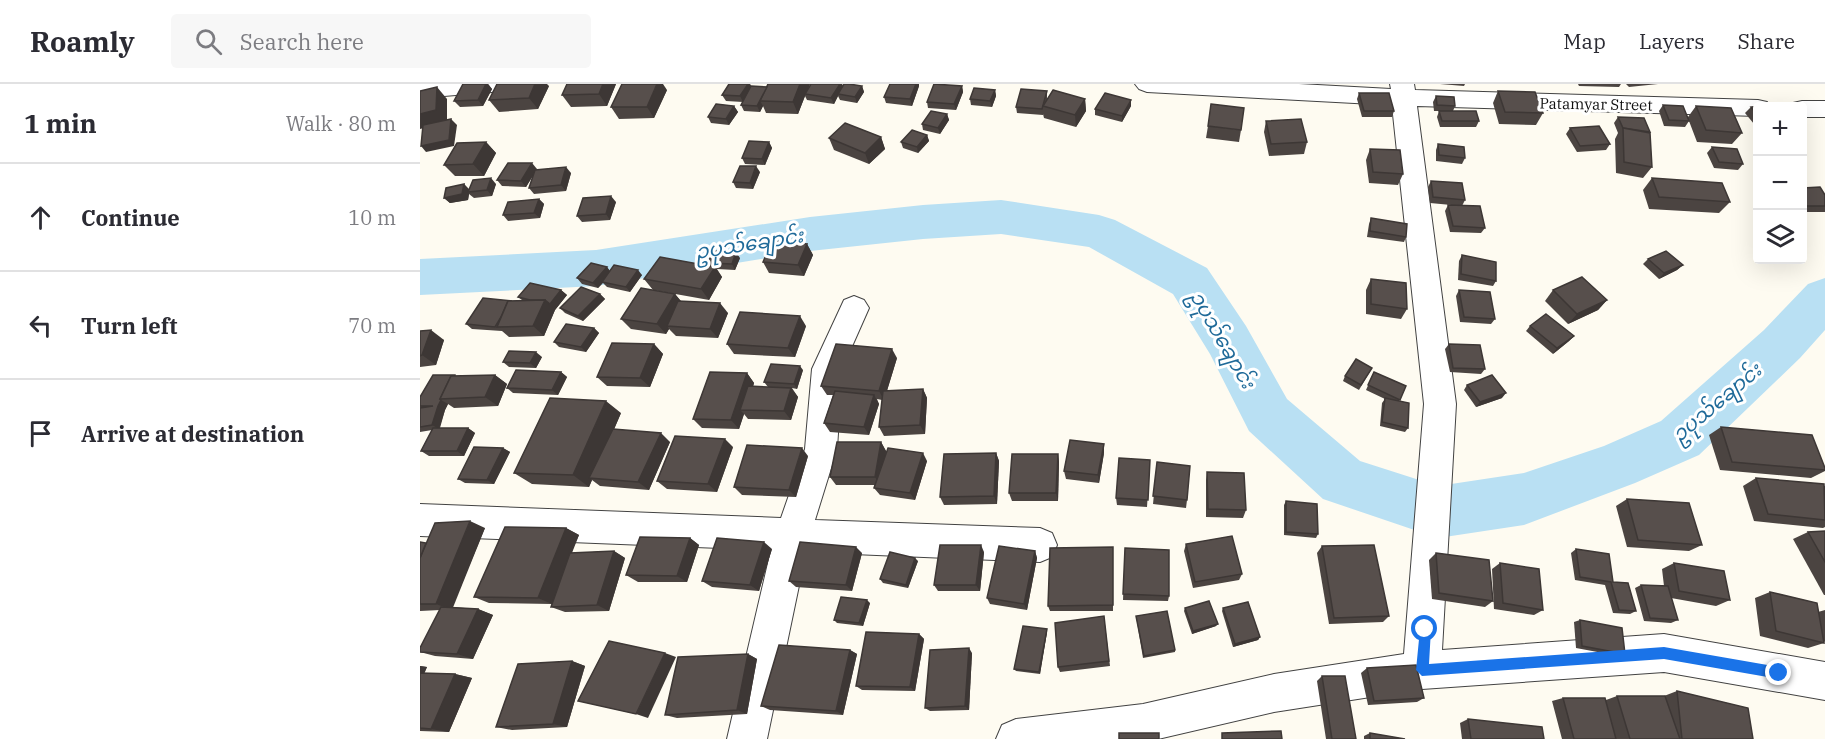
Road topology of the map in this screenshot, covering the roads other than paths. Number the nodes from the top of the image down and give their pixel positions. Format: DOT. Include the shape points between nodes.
graph roads {
  1 [pos="492,84"];
  2 [pos="1147,84"];
  3 [pos="420,90"];
  4 [pos="1403,91"];
  5 [pos="1753,108"];
  6 [pos="1807,109"];
  7 [pos="1825,109"];
  8 [pos="854,308"];
  9 [pos="420,520"];
  10 [pos="792,536"];
  11 [pos="1040,545"];
  12 [pos="1422,670"];
  13 [pos="1825,681"];
  14 [pos="747,739"];
  15 [pos="1016,739"];
  1 -- 3 [label="street"];
  2 -- 4 [label="street, Patamyar Street"];
  4 -- 5 [label="street, Patamyar Street"];
  4 -- 12 [label="street" via="1440,404"];
  6 -- 7 [label="street"];
  8 -- 10 [label="street" via="826,369 821,449"];
  9 -- 10 [label="street"];
  10 -- 11 [label="street"];
  10 -- 14 [label="street"];
  12 -- 13 [label="street" via="1664,653"];
  12 -- 15 [label="street" via="1274,693 1143,723"];
}
